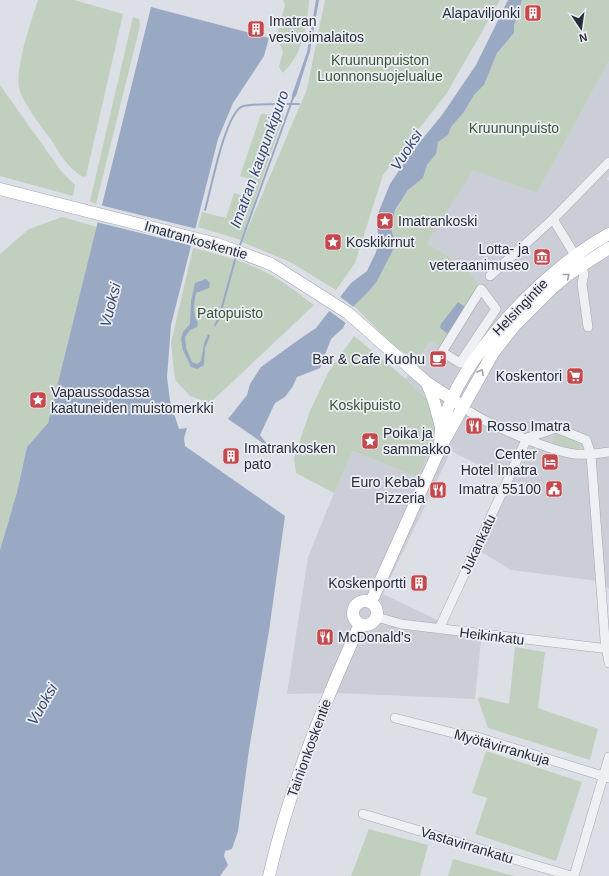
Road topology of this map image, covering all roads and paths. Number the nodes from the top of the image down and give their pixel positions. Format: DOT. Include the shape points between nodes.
graph roads {
  1 [pos="609,162"];
  2 [pos="0,189"];
  3 [pos="553,219"];
  4 [pos="609,234"];
  5 [pos="609,248"];
  6 [pos="579,260"];
  7 [pos="490,276"];
  8 [pos="496,309"];
  9 [pos="588,327"];
  10 [pos="426,382"];
  11 [pos="461,406"];
  12 [pos="441,427"];
  13 [pos="527,438"];
  14 [pos="440,448"];
  15 [pos="609,452"];
  16 [pos="591,455"];
  17 [pos="371,602"];
  18 [pos="377,617"];
  19 [pos="360,624"];
  20 [pos="439,629"];
  21 [pos="608,649"];
  22 [pos="609,663"];
  23 [pos="395,718"];
  24 [pos="609,757"];
  25 [pos="606,777"];
  26 [pos="363,814"];
  27 [pos="269,876"];
  28 [pos="572,876"];
  1 -- 3 [label="street"];
  2 -- 10 [label="main road, Imatrankoskentie" via="251,255 297,279 348,313"];
  3 -- 6 [label="street"];
  3 -- 7 [label="street"];
  4 -- 6 [label="main road, Helsingintie"];
  5 -- 6 [label="main road, Helsingintie"];
  6 -- 9 [label="street" via="584,274 582,284"];
  6 -- 11 [label="main road, Helsingintie" via="529,295 496,330 473,362"];
  8 -- 8 [label="street" via="481,289 442,352 460,363"];
  10 -- 11 [label="main road, Imatrankoskentie"];
  10 -- 12 [label="main road, Imatrankoskentie"];
  11 -- 12 [label="main road"];
  11 -- 13 [label="street"];
  11 -- 14 [label="main road"];
  12 -- 14 [label="main road"];
  13 -- 16 [label="street" via="559,450"];
  13 -- 16 [label="street" via="556,428 586,440"];
  13 -- 20 [label="street, Jukankatu"];
  14 -- 17 [label="main road"];
  15 -- 16 [label="street"];
  16 -- 21 [label="street"];
  17 -- 18 [label="main road" via="377,608"];
  17 -- 19 [label="main road" via="361,601 354,608 353,617"];
  18 -- 19 [label="main road" via="372,624"];
  18 -- 20 [label="street, Heikinkatu" via="401,624"];
  19 -- 27 [label="main road, Tainionkoskentie" via="309,747 289,804"];
  20 -- 21 [label="street, Heikinkatu"];
  21 -- 22 [label="street"];
  23 -- 25 [label="street, Myötävirrankuja" via="474,736"];
  24 -- 25 [label="street"];
  25 -- 28 [label="street"];
  26 -- 28 [label="street, Vastavirrankatu"];
}
